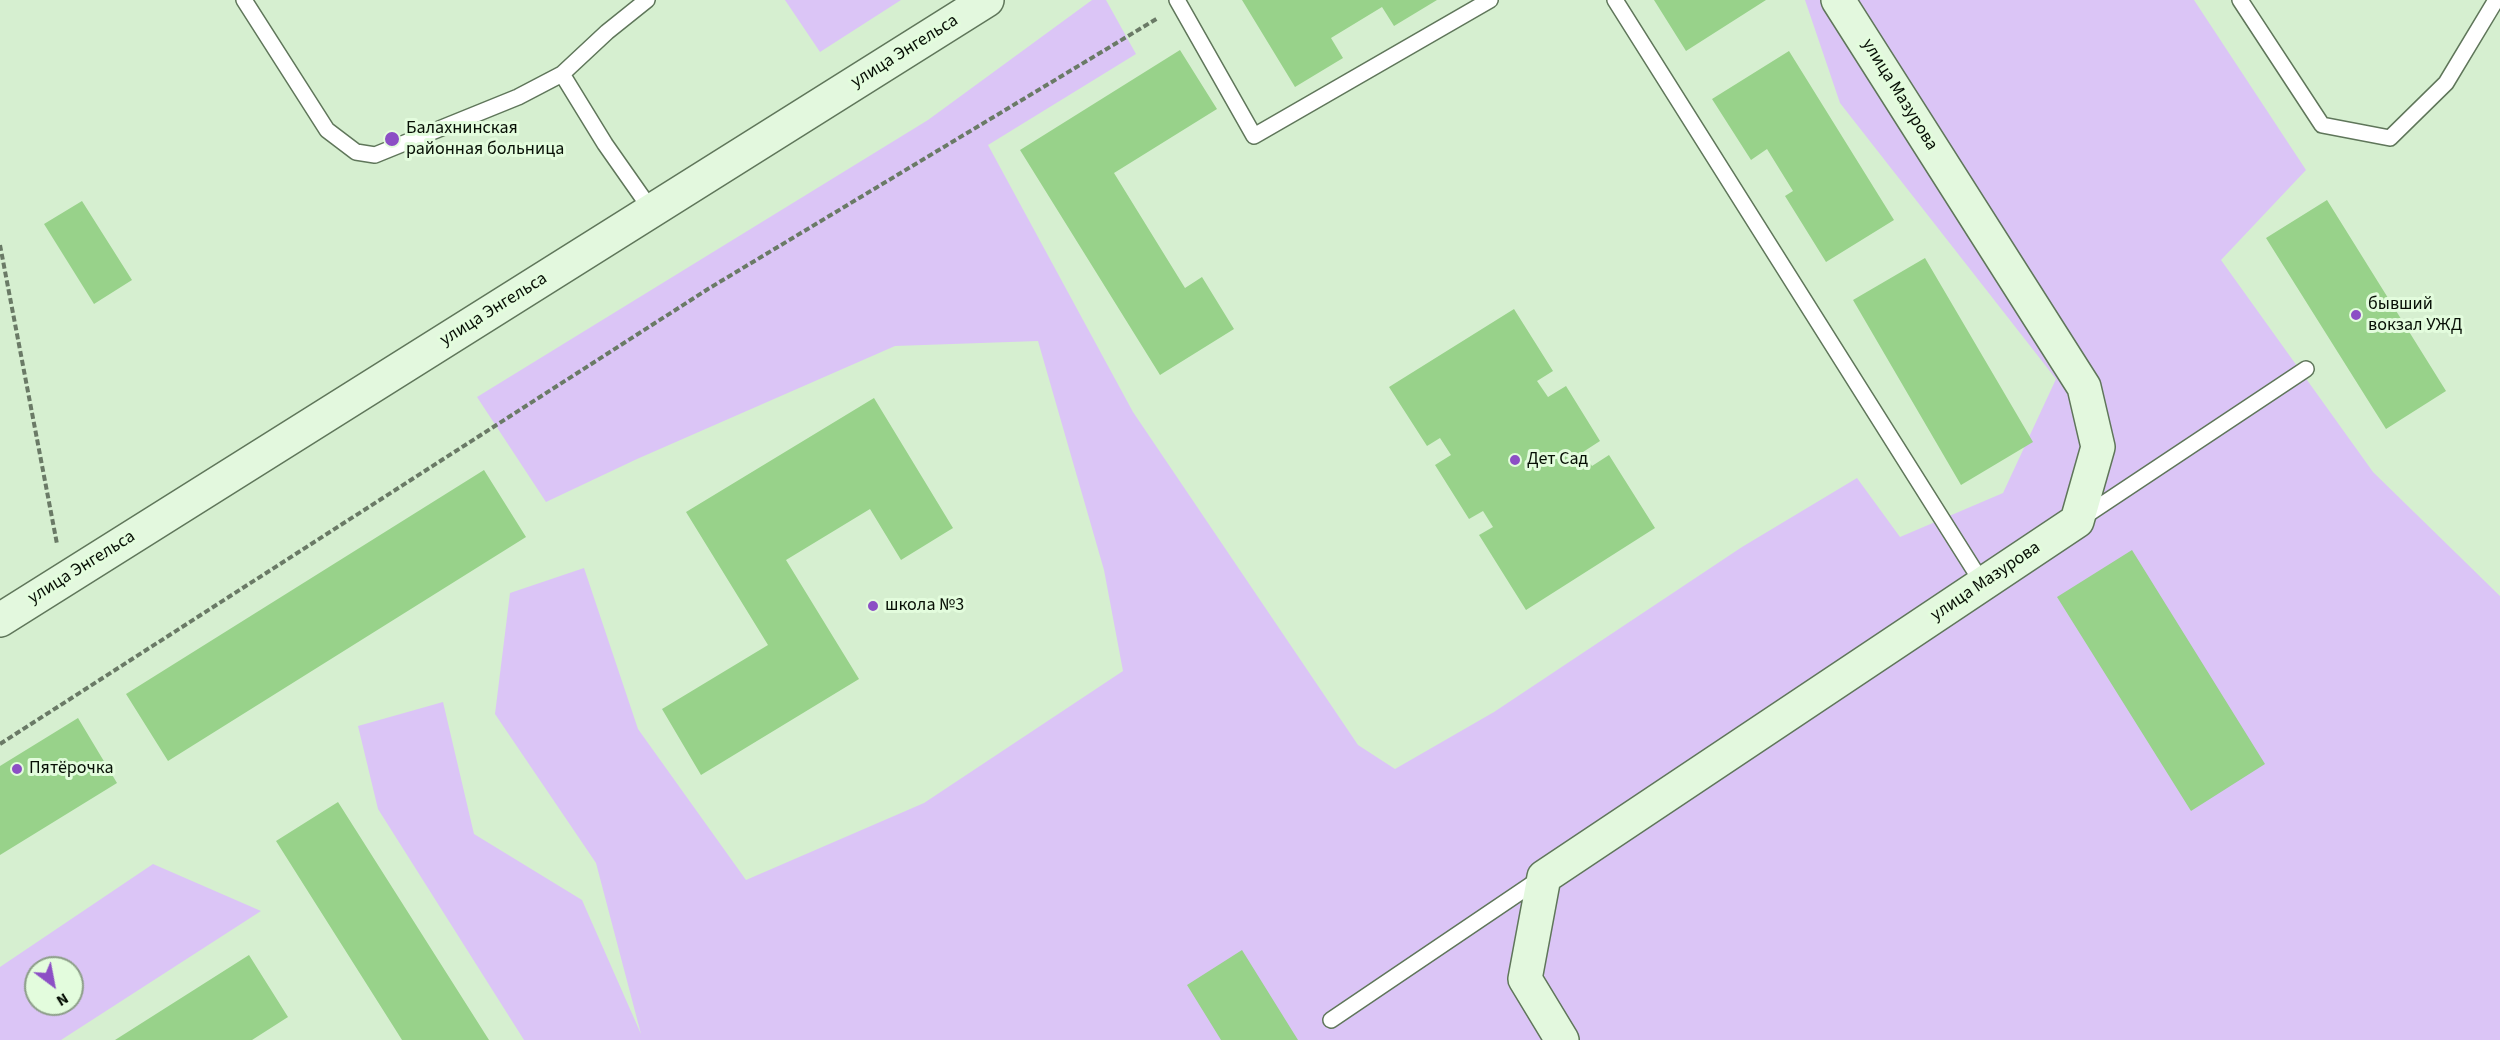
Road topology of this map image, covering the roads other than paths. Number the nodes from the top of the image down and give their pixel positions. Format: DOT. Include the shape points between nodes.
graph roads {
  1 [pos="244,0"];
  2 [pos="647,0"];
  3 [pos="987,0"];
  4 [pos="1490,0"];
  5 [pos="1615,0"];
  6 [pos="1838,0"];
  7 [pos="2240,0"];
  8 [pos="2496,0"];
  9 [pos="1178,2"];
  10 [pos="562,75"];
  11 [pos="652,212"];
  12 [pos="2306,369"];
  13 [pos="2077,521"];
  14 [pos="1983,584"];
  15 [pos="0,620"];
  16 [pos="1544,877"];
  17 [pos="1331,1020"];
  18 [pos="1562,1040"];
  1 -- 10 [label="lane" via="327,130 356,152 375,155"];
  2 -- 10 [label="lane"];
  3 -- 11 [label="street, улица Энгельса"];
  4 -- 9 [label="lane" via="1254,136"];
  5 -- 14 [label="lane"];
  6 -- 13 [label="street, улица Мазурова" via="2084,387 2098,447"];
  7 -- 8 [label="lane" via="2322,126 2390,138 2446,83"];
  10 -- 11 [label="lane"];
  11 -- 15 [label="street, улица Энгельса"];
  12 -- 13 [label="lane"];
  13 -- 14 [label="street, улица Мазурова"];
  14 -- 16 [label="street, улица Мазурова"];
  16 -- 17 [label="lane"];
  16 -- 18 [label="street" via="1525,979"];
}
